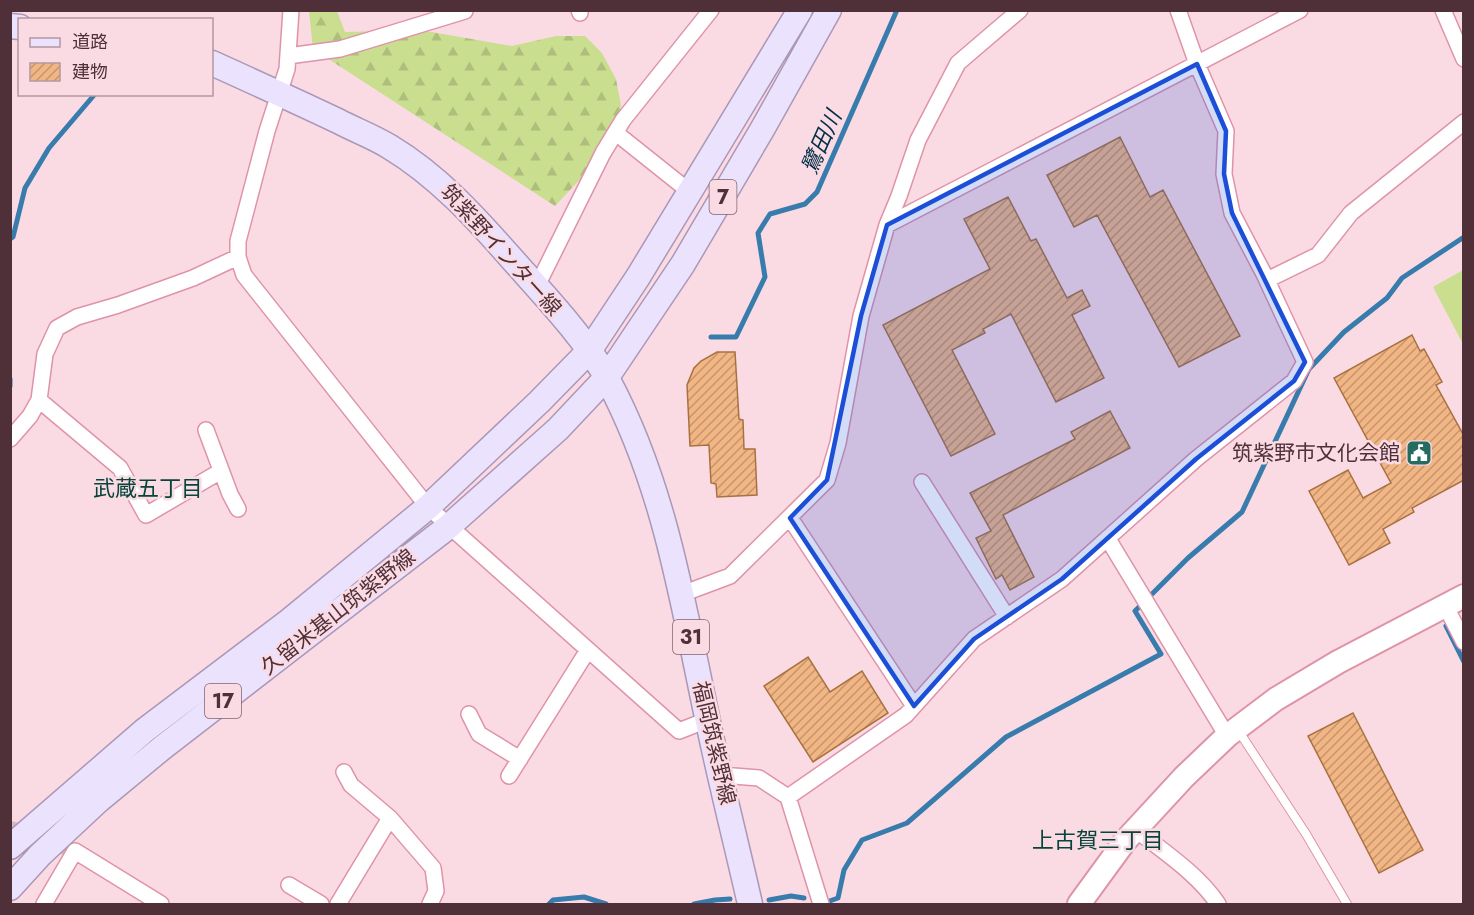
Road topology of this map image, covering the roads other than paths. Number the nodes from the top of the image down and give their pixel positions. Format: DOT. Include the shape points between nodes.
graph roads {
  1 [pos="291,10"];
  2 [pos="711,10"];
  3 [pos="800,10"];
  4 [pos="828,10"];
  5 [pos="1020,10"];
  6 [pos="1178,10"];
  7 [pos="1300,10"];
  8 [pos="1443,10"];
  9 [pos="465,11"];
  10 [pos="288,56"];
  11 [pos="1464,59"];
  12 [pos="213,63"];
  13 [pos="1197,64"];
  14 [pos="279,93"];
  15 [pos="1464,122"];
  16 [pos="616,133"];
  17 [pos="690,192"];
  18 [pos="887,225"];
  19 [pos="238,257"];
  20 [pos="1267,280"];
  21 [pos="537,286"];
  22 [pos="589,351"];
  23 [pos="607,377"];
  24 [pos="39,400"];
  25 [pos="206,430"];
  26 [pos="10,440"];
  27 [pos="221,471"];
  28 [pos="922,482"];
  29 [pos="428,507"];
  30 [pos="238,509"];
  31 [pos="790,518"];
  32 [pos="448,527"];
  33 [pos="1108,539"];
  34 [pos="682,594"];
  35 [pos="1454,600"];
  36 [pos="1006,617"];
  37 [pos="1464,642"];
  38 [pos="588,650"];
  39 [pos="914,706"];
  40 [pos="470,714"];
  41 [pos="707,720"];
  42 [pos="1232,732"];
  43 [pos="520,759"];
  44 [pos="344,772"];
  45 [pos="721,775"];
  46 [pos="509,776"];
  47 [pos="788,797"];
  48 [pos="390,818"];
  49 [pos="1135,829"];
  50 [pos="10,847"];
  51 [pos="289,885"];
  52 [pos="12,888"];
  53 [pos="44,904"];
  54 [pos="161,904"];
  55 [pos="321,904"];
  56 [pos="338,904"];
  57 [pos="430,904"];
  58 [pos="750,904"];
  59 [pos="821,904"];
  60 [pos="1079,904"];
  61 [pos="1218,904"];
  62 [pos="1347,904"];
  1 -- 10 [label="street"];
  2 -- 16 [label="street"];
  3 -- 17 [label="main road, 7"];
  4 -- 23 [label="main road, 7" via="683,264"];
  5 -- 18 [label="street" via="958,63 918,140"];
  6 -- 13 [label="street"];
  7 -- 13 [label="street"];
  8 -- 11 [label="street"];
  9 -- 10 [label="street" via="340,50"];
  10 -- 14 [label="street"];
  12 -- 14 [label="main road, 筑紫野インター線"];
  13 -- 18 [label="street"];
  13 -- 20 [label="street" via="1226,131 1224,174 1232,213"];
  14 -- 19 [label="street" via="238,241"];
  14 -- 21 [label="main road, 筑紫野インター線" via="390,147 435,178"];
  15 -- 20 [label="street" via="1351,213 1317,255"];
  16 -- 17 [label="street"];
  16 -- 21 [label="street"];
  17 -- 22 [label="main road, 7"];
  18 -- 31 [label="street" via="861,316 838,443 826,480"];
  19 -- 24 [label="street" via="193,278 77,317 57,328 45,354"];
  19 -- 29 [label="street" via="244,275"];
  20 -- 33 [label="street" via="1305,362 1294,381 1196,459"];
  21 -- 22 [label="main road, 筑紫野インター線"];
  22 -- 23 [label="main road, 筑紫野インター線"];
  22 -- 29 [label="main road, 久留米基山筑紫野線 / 17"];
  23 -- 32 [label="main road, 久留米基山筑紫野線 / 17" via="558,429"];
  23 -- 34 [label="main road, 福岡筑紫野線 / 31" via="634,432 657,496"];
  24 -- 26 [label="street"];
  24 -- 27 [label="street" via="120,468 146,515"];
  25 -- 27 [label="street"];
  27 -- 30 [label="street"];
  28 -- 36 [label="street"];
  29 -- 32 [label="street"];
  29 -- 50 [label="main road, 久留米基山筑紫野線 / 17" via="289,621 146,730"];
  31 -- 34 [label="street" via="730,576"];
  31 -- 39 [label="street"];
  32 -- 38 [label="street"];
  32 -- 52 [label="main road, 久留米基山筑紫野線 / 17" via="99,800 40,855"];
  33 -- 36 [label="street" via="1062,579"];
  33 -- 42 [label="street"];
  34 -- 41 [label="main road, 福岡筑紫野線 / 31"];
  35 -- 37 [label="street"];
  35 -- 42 [label="main road" via="1338,662"];
  36 -- 39 [label="street" via="974,639"];
  38 -- 41 [label="street" via="679,731"];
  38 -- 43 [label="street"];
  39 -- 47 [label="street"];
  40 -- 43 [label="street" via="479,734"];
  41 -- 45 [label="main road, 福岡筑紫野線 / 31"];
  42 -- 49 [label="main road"];
  42 -- 62 [label="lane" via="1306,834"];
  43 -- 46 [label="street"];
  44 -- 48 [label="street" via="351,785"];
  45 -- 47 [label="street" via="759,778"];
  45 -- 58 [label="main road, 福岡筑紫野線 / 31"];
  47 -- 59 [label="street"];
  48 -- 56 [label="street"];
  48 -- 57 [label="street" via="433,868 436,891"];
  49 -- 60 [label="main road"];
  49 -- 61 [label="street" via="1179,864"];
  51 -- 55 [label="street"];
  53 -- 54 [label="street" via="75,851"];
}
